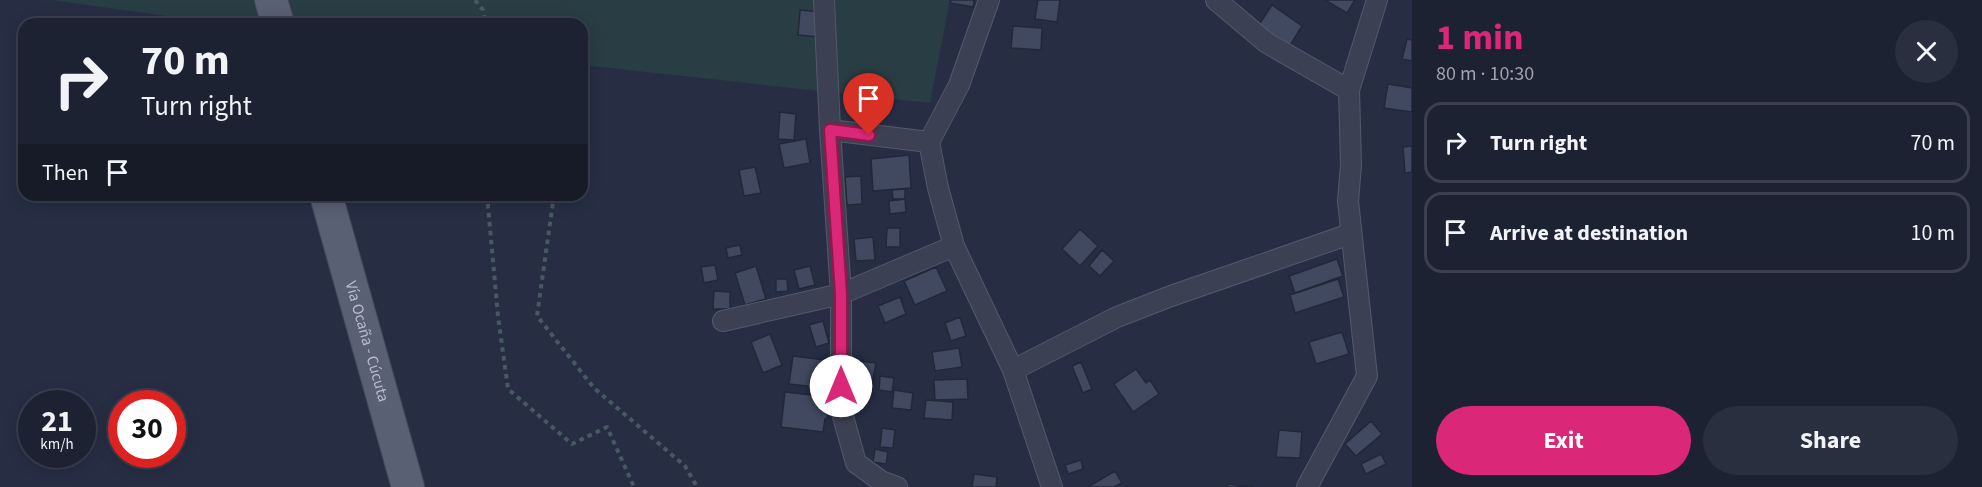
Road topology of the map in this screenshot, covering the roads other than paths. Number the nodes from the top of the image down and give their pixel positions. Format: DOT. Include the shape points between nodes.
graph roads {
  1 [pos="271,0"];
  2 [pos="824,0"];
  3 [pos="989,0"];
  4 [pos="1216,0"];
  5 [pos="1377,0"];
  6 [pos="276,18"];
  7 [pos="1349,90"];
  8 [pos="830,130"];
  9 [pos="928,142"];
  10 [pos="328,201"];
  11 [pos="1350,234"];
  12 [pos="954,246"];
  13 [pos="841,294"];
  14 [pos="723,321"];
  15 [pos="1013,370"];
  16 [pos="408,487"];
  17 [pos="897,487"];
  18 [pos="1052,487"];
  19 [pos="1307,487"];
  1 -- 6 [label="main road"];
  2 -- 8 [label="street"];
  3 -- 9 [label="street" via="958,85"];
  4 -- 7 [label="street" via="1267,43"];
  5 -- 7 [label="street"];
  7 -- 11 [label="street"];
  8 -- 9 [label="street"];
  8 -- 13 [label="street"];
  9 -- 12 [label="street"];
  10 -- 16 [label="main road, Vía Ocaña - Cúcuta"];
  11 -- 15 [label="street" via="1117,317"];
  11 -- 19 [label="street" via="1367,376"];
  12 -- 13 [label="street"];
  12 -- 15 [label="street"];
  13 -- 14 [label="street"];
  13 -- 17 [label="street" via="841,409 849,440 856,463 880,481"];
  15 -- 18 [label="street"];
}
